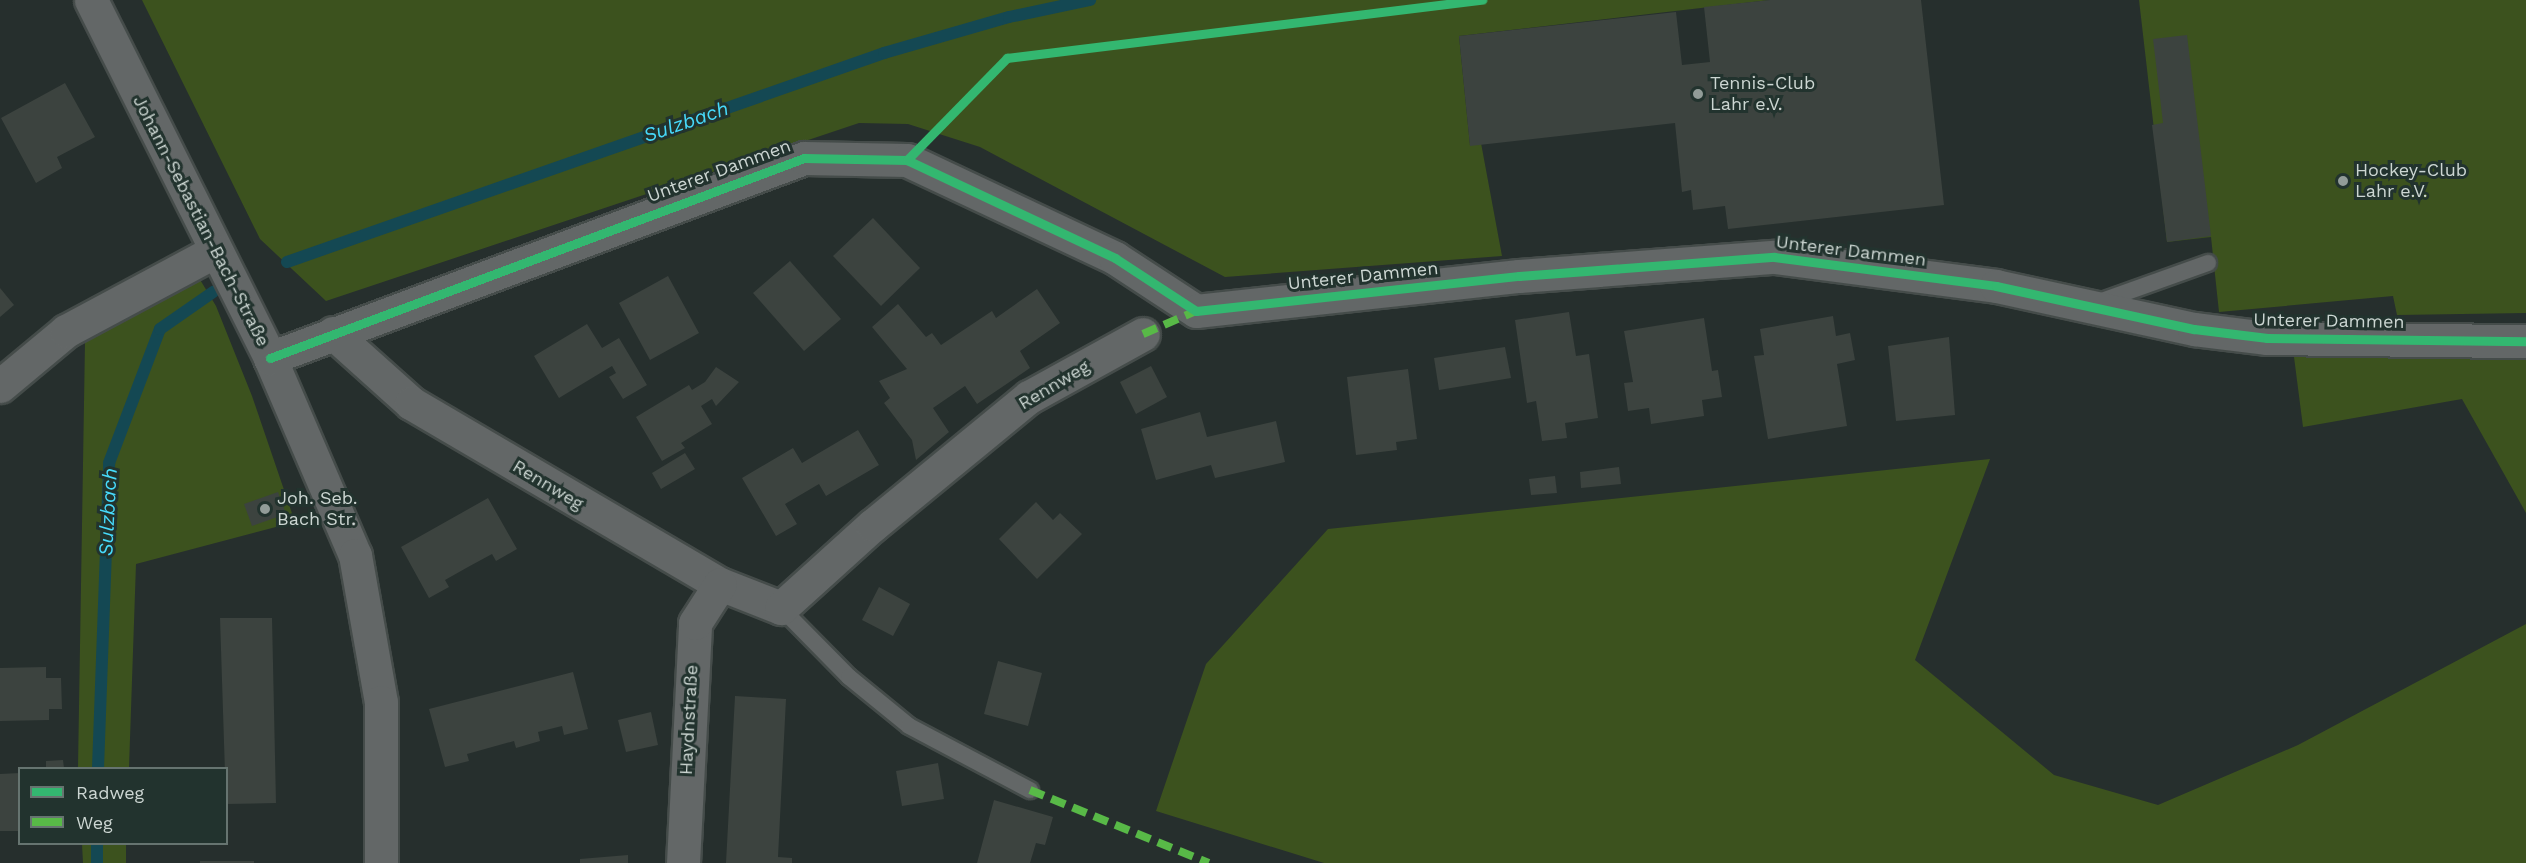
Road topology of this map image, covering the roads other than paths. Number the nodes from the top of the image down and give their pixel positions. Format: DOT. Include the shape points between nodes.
graph roads {
  1 [pos="92,0"];
  2 [pos="215,251"];
  3 [pos="2208,263"];
  4 [pos="2090,305"];
  5 [pos="333,333"];
  6 [pos="1143,334"];
  7 [pos="2526,341"];
  8 [pos="270,358"];
  9 [pos="0,386"];
  10 [pos="720,584"];
  11 [pos="781,608"];
  12 [pos="1030,790"];
  13 [pos="381,863"];
  14 [pos="683,863"];
  1 -- 2 [label="street, Johann-Sebastian-Bach-Straße"];
  2 -- 8 [label="street, Johann-Sebastian-Bach-Straße"];
  2 -- 9 [label="street" via="66,331"];
  3 -- 4 [label="lane"];
  4 -- 5 [label="street, Unterer Dammen" via="1996,286 1774,256 1519,276 1196,311 1114,258 907,160 804,158"];
  4 -- 7 [label="street, Unterer Dammen" via="2194,329 2267,338"];
  5 -- 8 [label="street, Unterer Dammen"];
  5 -- 10 [label="street, Rennweg" via="411,403"];
  6 -- 11 [label="street, Rennweg" via="1029,397 873,525"];
  8 -- 13 [label="street, Johann-Sebastian-Bach-Straße" via="355,555 381,702"];
  10 -- 11 [label="street, Rennweg"];
  10 -- 14 [label="street, Haydnstraße" via="695,623"];
  11 -- 12 [label="lane, Rennweg" via="849,677 909,726"];
}
